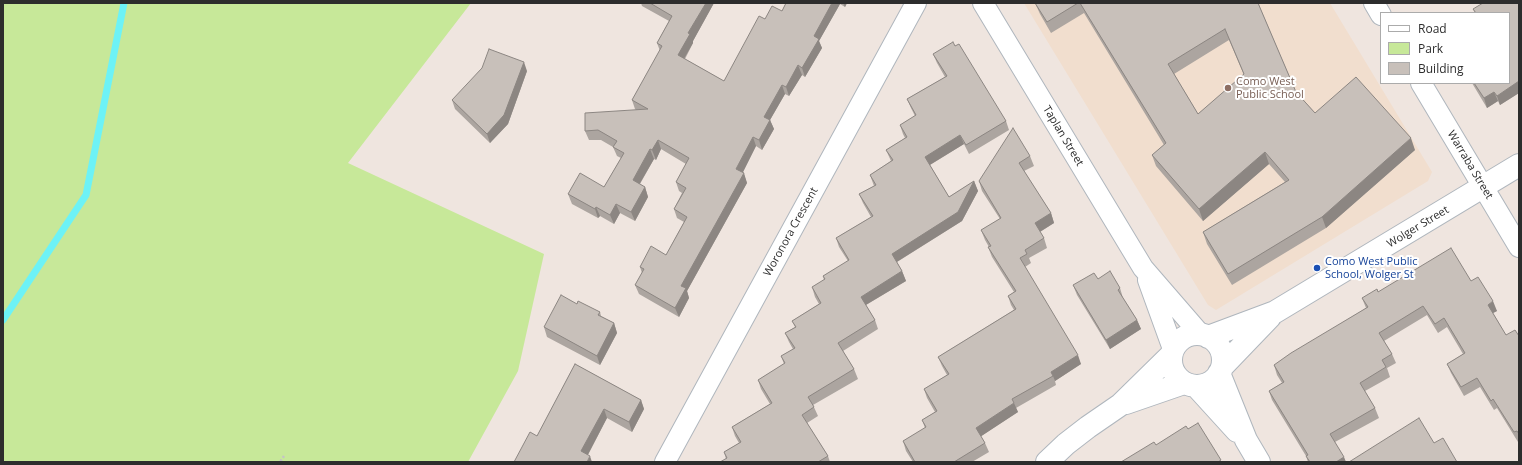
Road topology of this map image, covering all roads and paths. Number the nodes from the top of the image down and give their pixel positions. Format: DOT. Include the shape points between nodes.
graph roads {
  1 [pos="916,3"];
  2 [pos="983,3"];
  3 [pos="1374,3"];
  4 [pos="1380,13"];
  5 [pos="1422,84"];
  6 [pos="1519,165"];
  7 [pos="1483,187"];
  8 [pos="1519,246"];
  9 [pos="1144,268"];
  10 [pos="1275,312"];
  11 [pos="1205,336"];
  12 [pos="1172,352"];
  13 [pos="1220,370"];
  14 [pos="1190,384"];
  15 [pos="1120,405"];
  16 [pos="1246,440"];
  17 [pos="284,456"];
  18 [pos="280,462"];
  19 [pos="665,462"];
  20 [pos="1047,462"];
  21 [pos="1259,462"];
  1 -- 19 [label="street, Woronora Crescent"];
  2 -- 9 [label="street, Taplan Street"];
  3 -- 4 [label="street"];
  5 -- 7 [label="street, Warraba Street"];
  6 -- 7 [label="street, Wolger Street"];
  7 -- 8 [label="street, Warraba Street"];
  7 -- 10 [label="street, Wolger Street"];
  9 -- 11 [label="street, Taplan Street"];
  9 -- 12 [label="street, Taplan Street"];
  10 -- 11 [label="street, Wolger Street"];
  10 -- 13 [label="street, Wolger Street"];
  11 -- 12 [label="street" via="1188,336 1182,339"];
  11 -- 13 [label="street" via="1214,341 1222,353"];
  12 -- 14 [label="street" via="1172,368 1175,374"];
  12 -- 15 [label="street"];
  13 -- 14 [label="street" via="1209,383"];
  13 -- 16 [label="street"];
  14 -- 15 [label="street"];
  14 -- 16 [label="street"];
  15 -- 20 [label="street" via="1082,431"];
  16 -- 21 [label="street"];
  17 -- 18 [label="path"];
}
